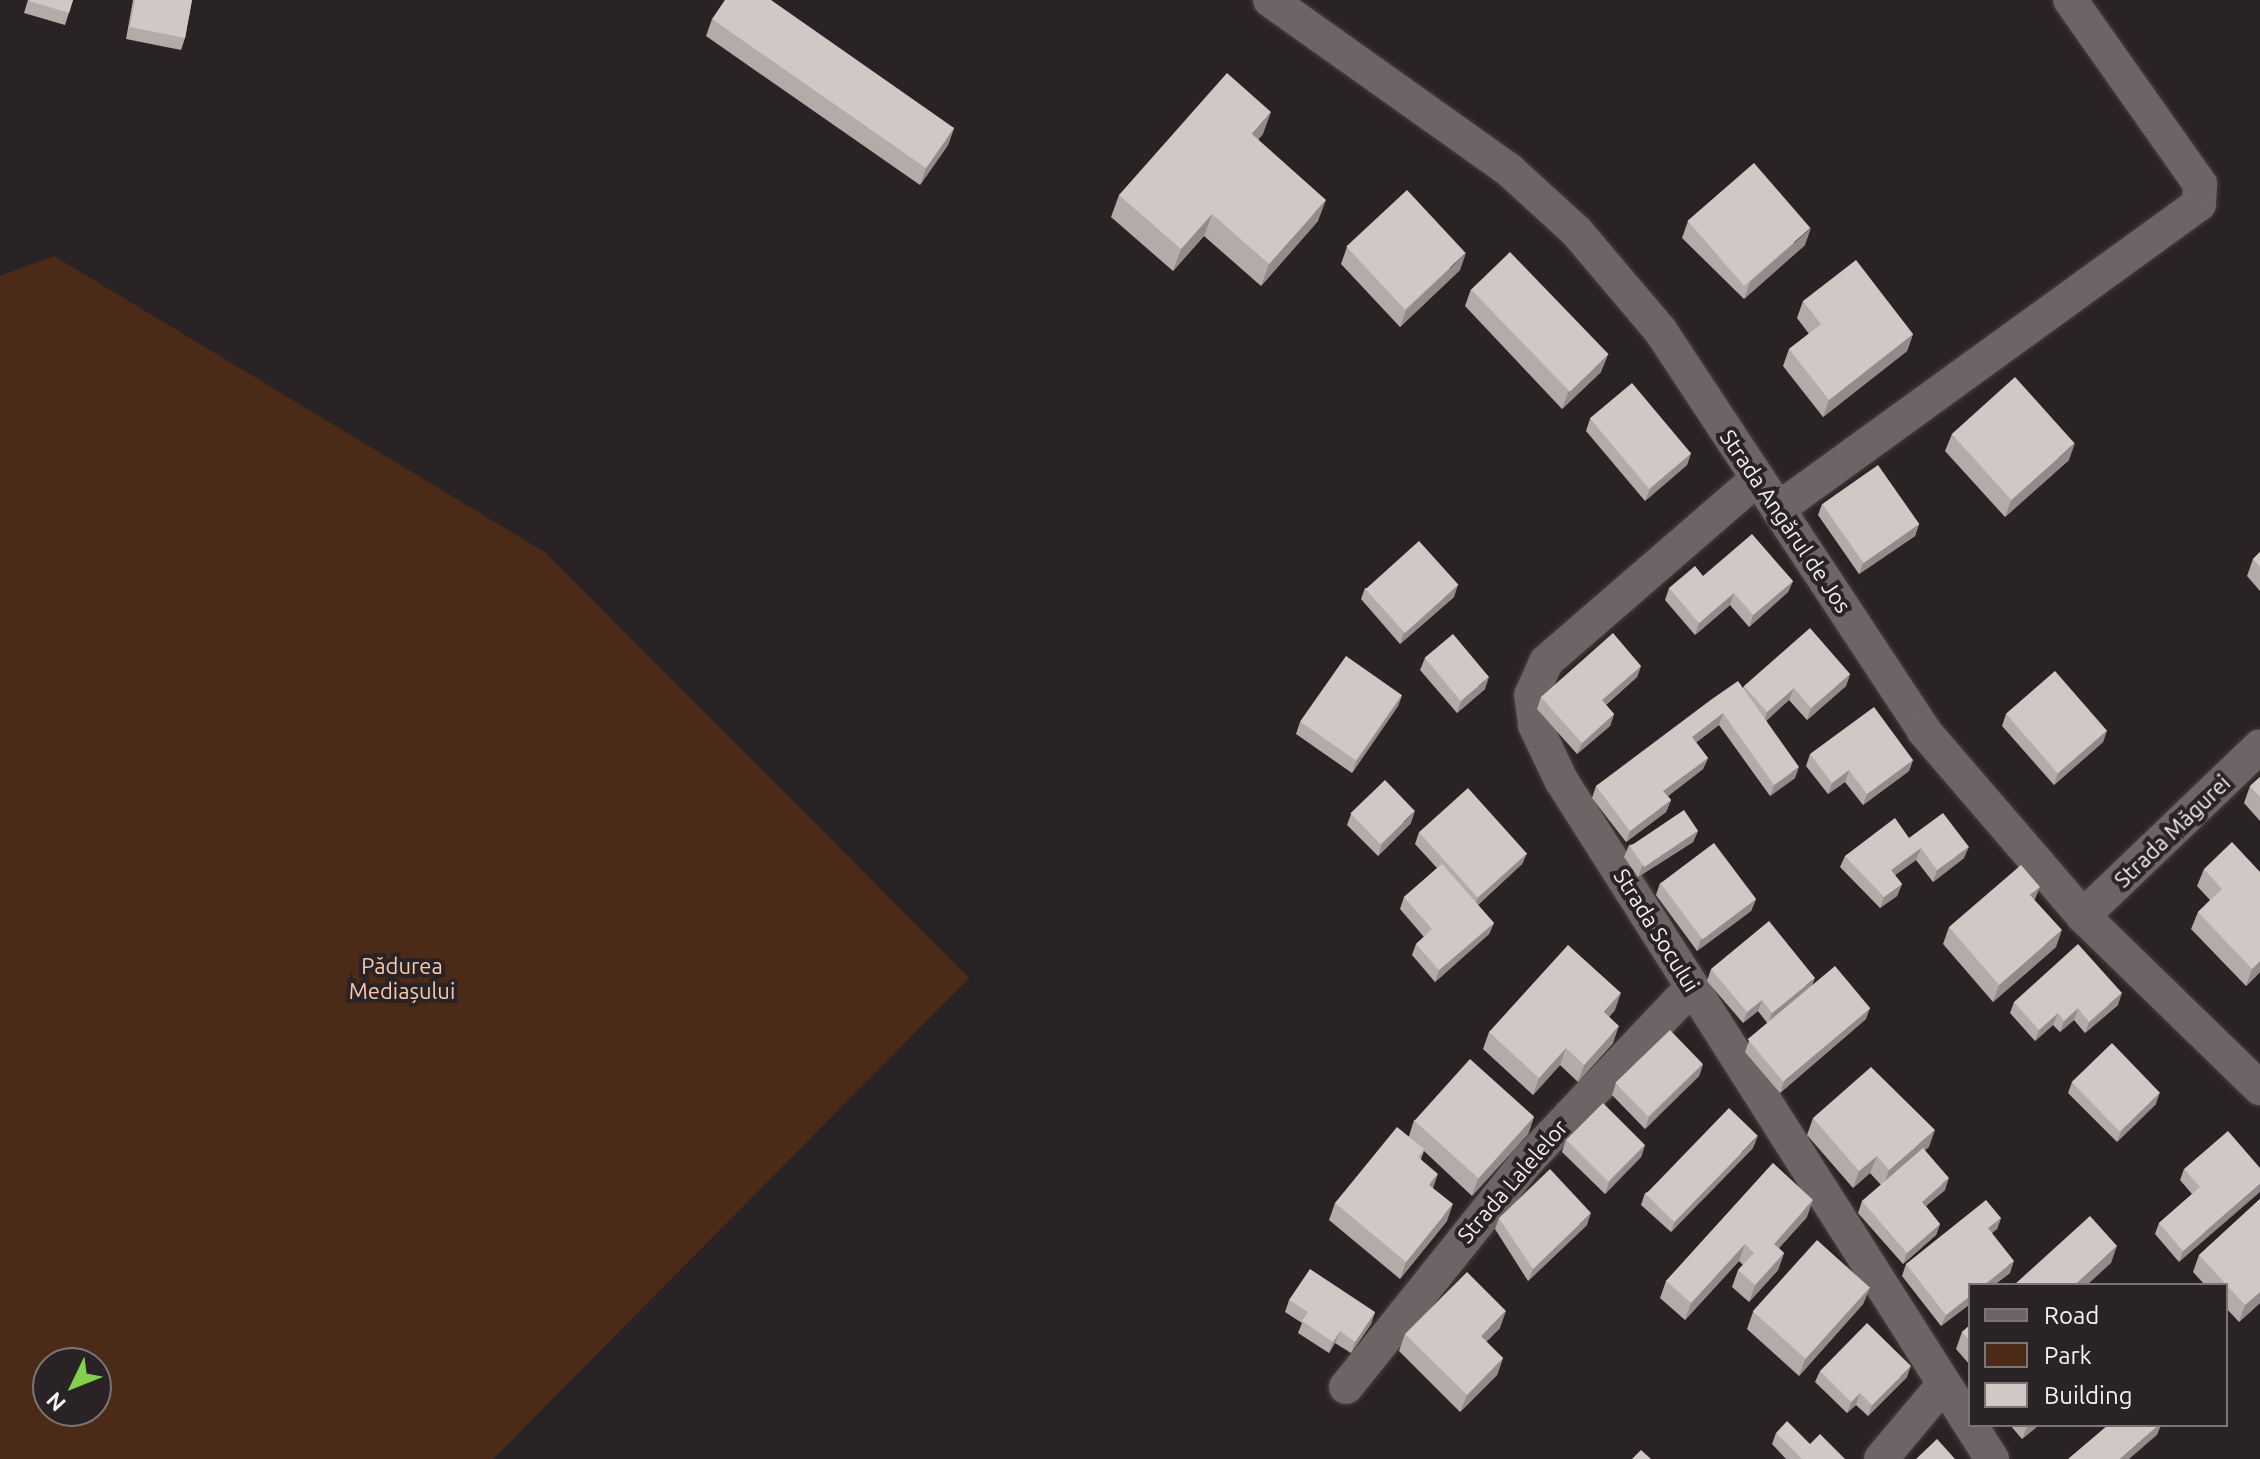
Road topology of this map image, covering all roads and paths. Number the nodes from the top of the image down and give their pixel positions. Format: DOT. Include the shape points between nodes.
graph roads {
  1 [pos="1270,0"];
  2 [pos="2070,0"];
  3 [pos="1757,479"];
  4 [pos="1778,509"];
  5 [pos="2260,746"];
  6 [pos="2083,916"];
  7 [pos="1692,987"];
  8 [pos="2260,1088"];
  9 [pos="1944,1384"];
  10 [pos="1346,1387"];
  11 [pos="1968,1422"];
  12 [pos="1972,1427"];
  13 [pos="1881,1459"];
  14 [pos="1992,1459"];
  1 -- 3 [label="street, Strada Angărul de Jos" via="1508,169 1576,231 1660,330"];
  2 -- 4 [label="street" via="2200,184 2199,204"];
  3 -- 4 [label="street, Strada Angărul de Jos"];
  3 -- 7 [label="street, Strada Socului" via="1546,662 1531,695 1535,725 1561,780"];
  4 -- 6 [label="street, Strada Angărul de Jos" via="1924,731"];
  5 -- 6 [label="street, Strada Măgurei"];
  6 -- 8 [label="street, Strada Angărul de Jos"];
  7 -- 9 [label="street, Strada Socului"];
  7 -- 10 [label="street, Strada Lalelelor" via="1528,1160"];
  9 -- 11 [label="street, Strada Socului"];
  9 -- 13 [label="street"];
  12 -- 14 [label="street, Strada Socului"];
}
